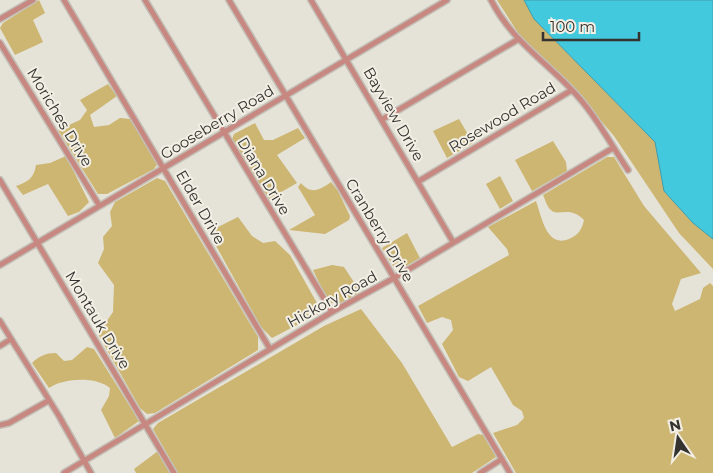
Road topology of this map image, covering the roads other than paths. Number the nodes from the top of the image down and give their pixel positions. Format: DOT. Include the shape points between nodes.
graph roads {
  1 [pos="33,0"];
  2 [pos="64,0"];
  3 [pos="146,0"];
  4 [pos="228,0"];
  5 [pos="311,0"];
  6 [pos="447,0"];
  7 [pos="491,0"];
  8 [pos="0,19"];
  9 [pos="517,40"];
  10 [pos="0,42"];
  11 [pos="347,59"];
  12 [pos="572,90"];
  13 [pos="286,95"];
  14 [pos="383,119"];
  15 [pos="223,132"];
  16 [pos="613,148"];
  17 [pos="164,168"];
  18 [pos="628,170"];
  19 [pos="419,181"];
  20 [pos="0,182"];
  21 [pos="99,205"];
  22 [pos="38,242"];
  23 [pos="453,242"];
  24 [pos="0,265"];
  25 [pos="394,278"];
  26 [pos="332,312"];
  27 [pos="0,321"];
  28 [pos="11,339"];
  29 [pos="0,346"];
  30 [pos="270,349"];
  31 [pos="48,401"];
  32 [pos="146,424"];
  33 [pos="0,425"];
  34 [pos="502,459"];
  35 [pos="84,461"];
  36 [pos="64,473"];
  37 [pos="91,473"];
  38 [pos="174,473"];
  39 [pos="480,473"];
  40 [pos="510,473"];
  1 -- 8 [label="street"];
  2 -- 17 [label="street, Elder Drive"];
  3 -- 15 [label="street, Diana Drive"];
  4 -- 13 [label="street, Cranberry Drive"];
  5 -- 11 [label="street, Bayview Drive"];
  6 -- 11 [label="street, Gooseberry Road"];
  7 -- 9 [label="street"];
  9 -- 12 [label="street"];
  9 -- 14 [label="street"];
  10 -- 21 [label="street, Moriches Drive"];
  11 -- 13 [label="street, Gooseberry Road"];
  11 -- 14 [label="street, Bayview Drive"];
  12 -- 16 [label="street"];
  12 -- 19 [label="street, Rosewood Road"];
  13 -- 15 [label="street, Gooseberry Road"];
  13 -- 25 [label="street, Cranberry Drive"];
  14 -- 19 [label="street, Bayview Drive"];
  15 -- 17 [label="street, Gooseberry Road"];
  15 -- 26 [label="street, Diana Drive"];
  16 -- 18 [label="street"];
  16 -- 23 [label="street, Hickory Road"];
  17 -- 21 [label="street, Gooseberry Road"];
  17 -- 30 [label="street, Elder Drive"];
  19 -- 23 [label="street, Bayview Drive"];
  20 -- 22 [label="street, Montauk Drive"];
  21 -- 22 [label="street, Gooseberry Road"];
  22 -- 24 [label="street, Gooseberry Road"];
  22 -- 32 [label="street, Montauk Drive"];
  23 -- 25 [label="street, Hickory Road"];
  25 -- 26 [label="street, Hickory Road"];
  25 -- 34 [label="street, Cranberry Drive"];
  26 -- 30 [label="street, Hickory Road"];
  27 -- 28 [label="street"];
  28 -- 29 [label="street"];
  28 -- 31 [label="street"];
  30 -- 32 [label="street, Hickory Road"];
  31 -- 33 [label="street"];
  31 -- 35 [label="street"];
  32 -- 35 [label="street, Hickory Road"];
  32 -- 38 [label="street, Montauk Drive"];
  34 -- 39 [label="street"];
  34 -- 40 [label="street, Cranberry Drive"];
  35 -- 36 [label="street, Hickory Road"];
  35 -- 37 [label="street"];
}
